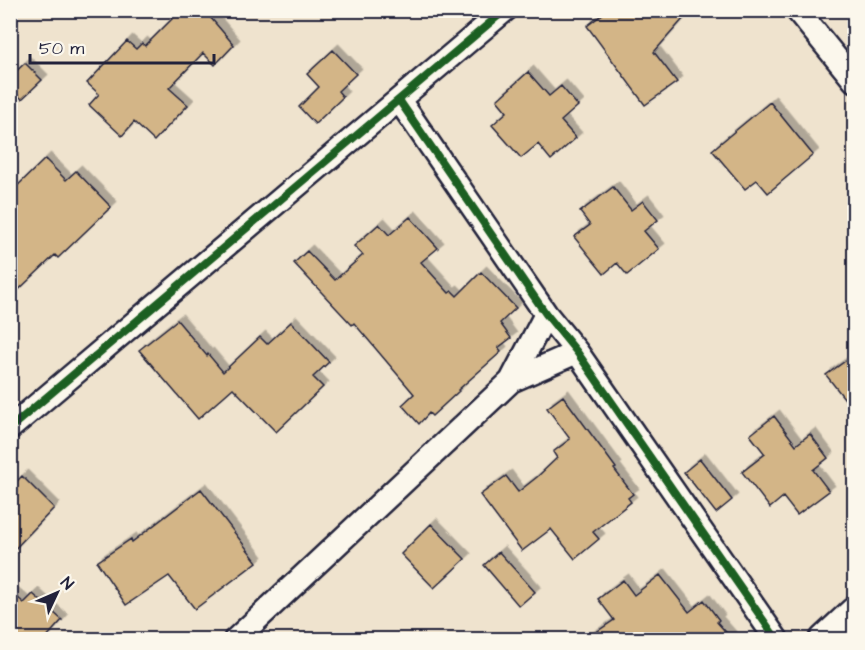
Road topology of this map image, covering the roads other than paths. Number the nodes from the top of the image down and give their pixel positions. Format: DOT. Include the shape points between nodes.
graph roads {
  1 [pos="505,10"];
  2 [pos="797,10"];
  3 [pos="855,80"];
  4 [pos="399,100"];
  5 [pos="546,314"];
  6 [pos="577,352"];
  7 [pos="511,381"];
  8 [pos="10,428"];
  9 [pos="855,612"];
  10 [pos="235,639"];
  11 [pos="777,639"];
  12 [pos="824,639"];
  1 -- 4 [label="street"];
  2 -- 3 [label="street"];
  4 -- 5 [label="street"];
  4 -- 8 [label="street"];
  5 -- 6 [label="street"];
  5 -- 7 [label="street"];
  6 -- 7 [label="street"];
  6 -- 11 [label="street"];
  7 -- 10 [label="street"];
  9 -- 12 [label="street"];
}
